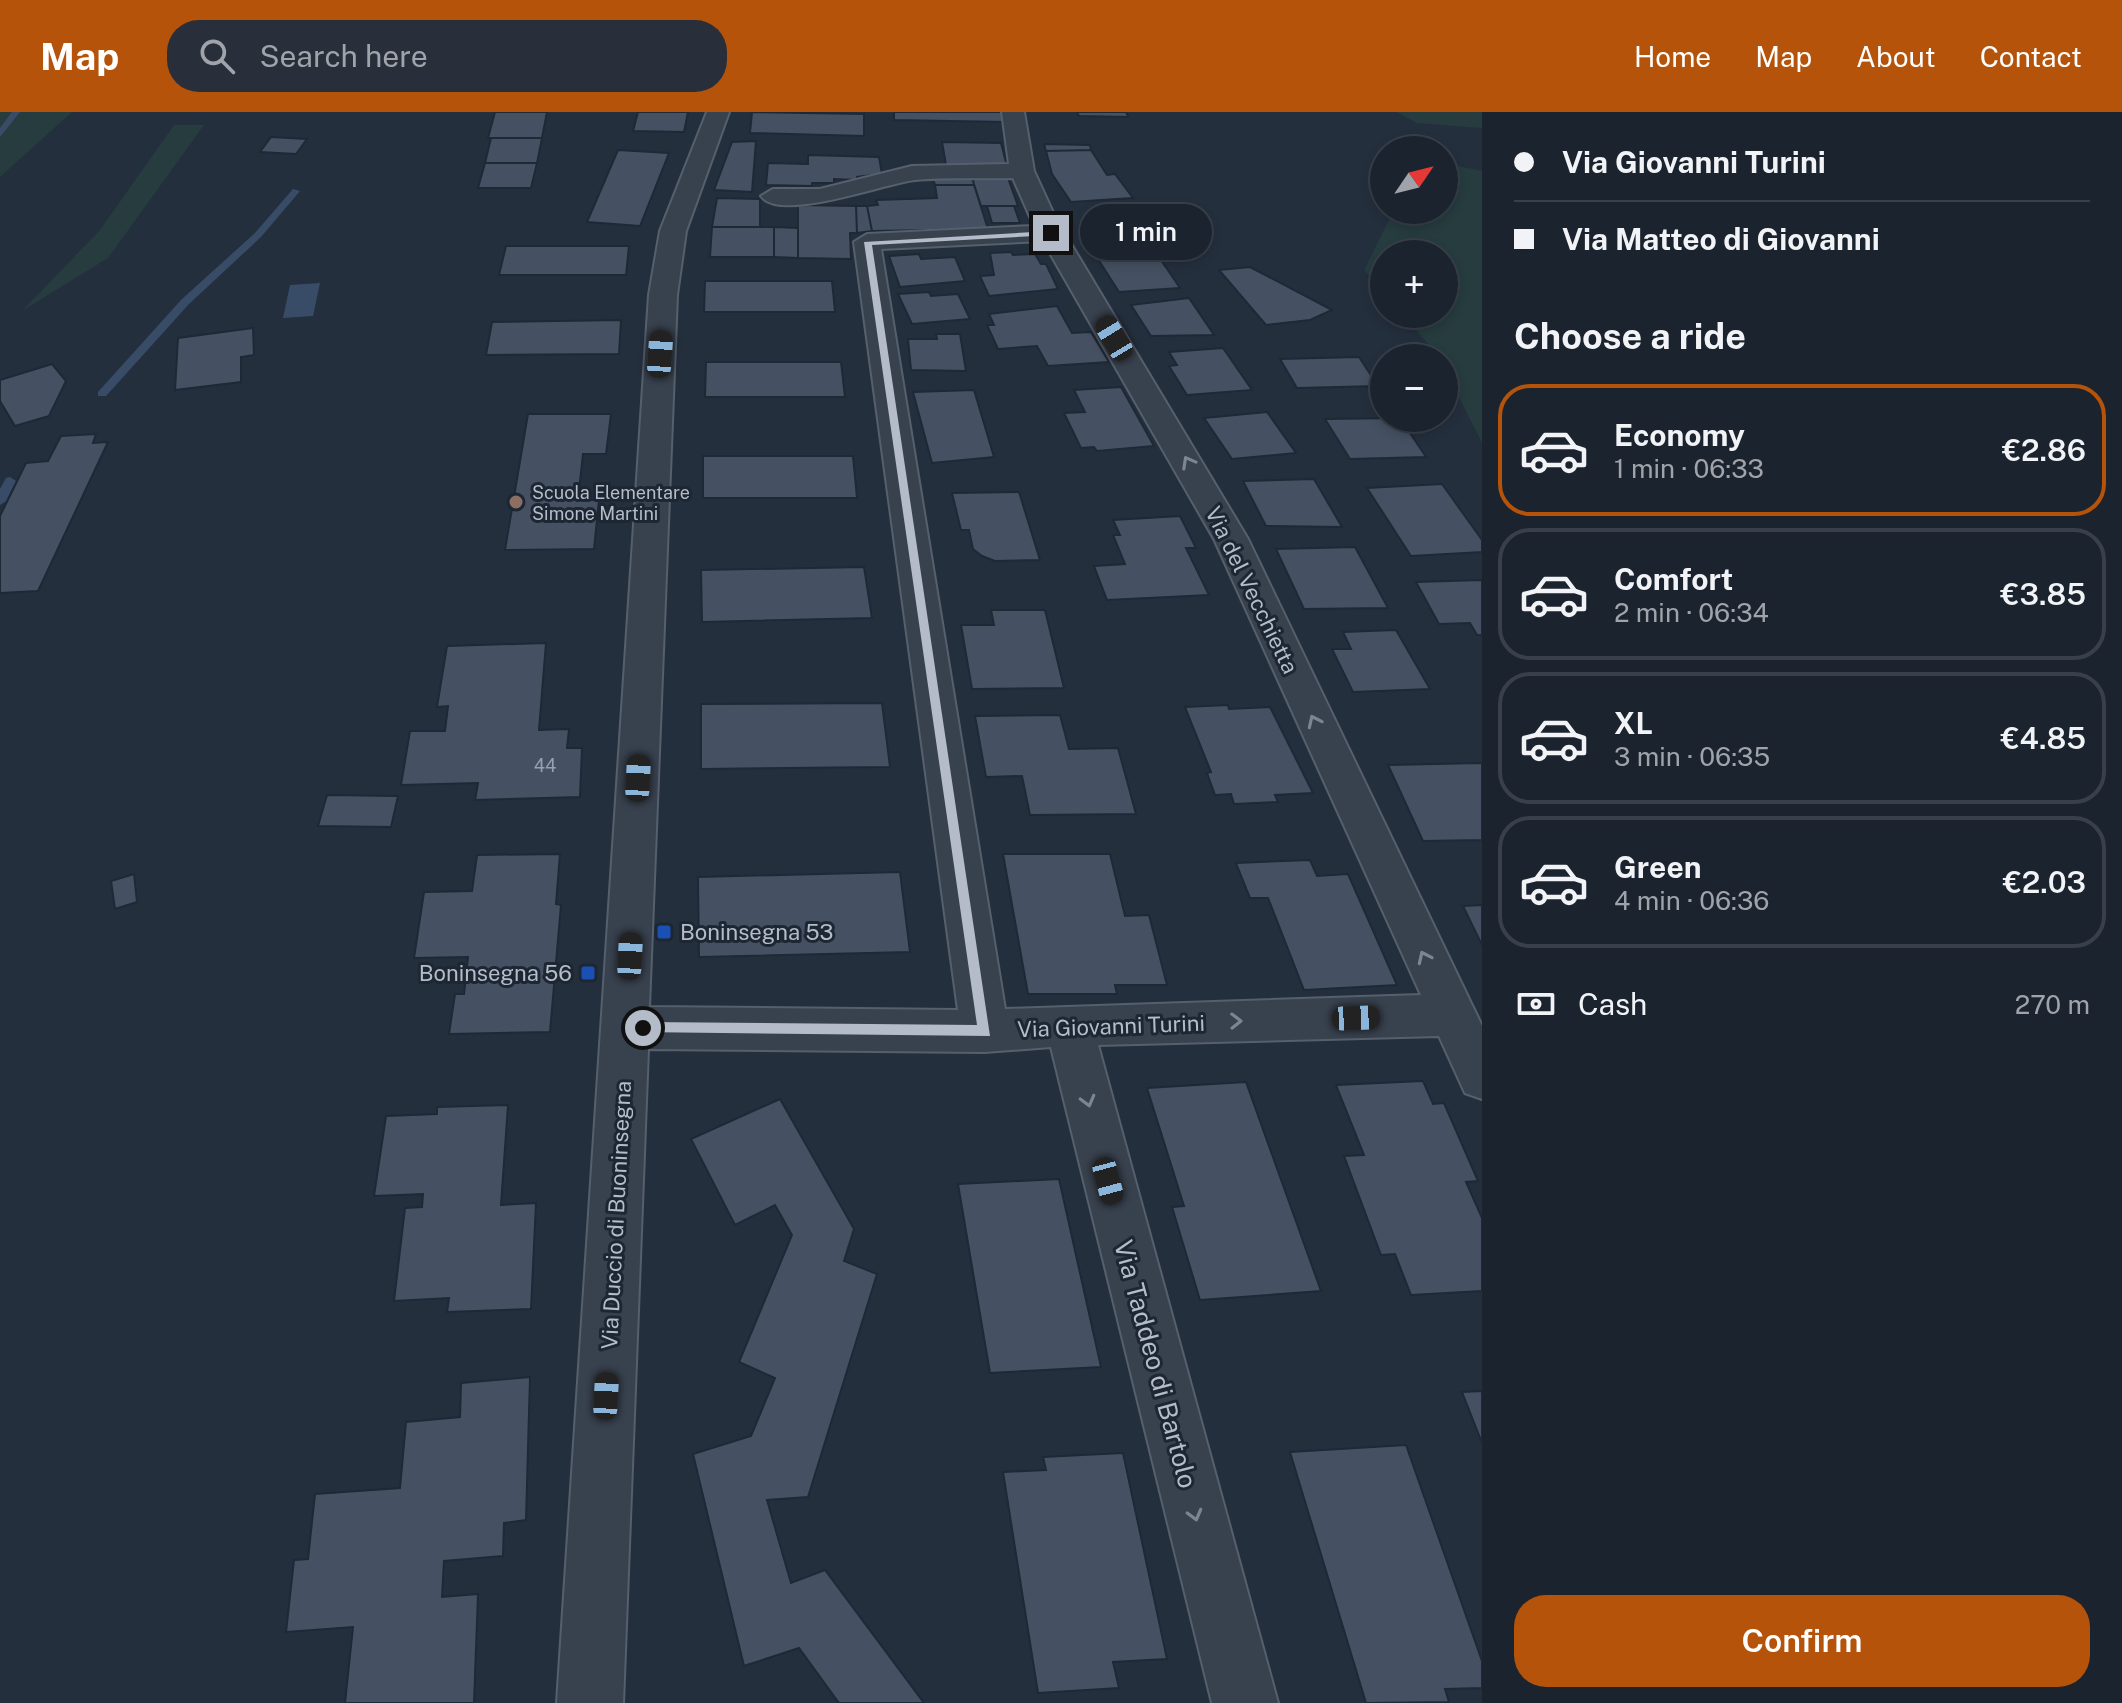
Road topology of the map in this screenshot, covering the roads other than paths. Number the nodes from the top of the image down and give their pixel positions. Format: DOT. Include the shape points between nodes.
graph roads {
  1 [pos="718,112"];
  2 [pos="1013,112"];
  3 [pos="1022,171"];
  4 [pos="773,196"];
  5 [pos="1051,233"];
  6 [pos="1452,1015"];
  7 [pos="1069,1025"];
  8 [pos="626,1028"];
  9 [pos="985,1031"];
  10 [pos="1482,1077"];
  11 [pos="590,1703"];
  12 [pos="1245,1703"];
  1 -- 8 [label="street, Via Duccio di Buoninsegna" via="673,231 665,276"];
  2 -- 3 [label="street, Via del Vecchietta"];
  3 -- 4 [label="street" via="912,173 820,196"];
  3 -- 5 [label="street, Via del Vecchietta"];
  6 -- 5 [label="street, Via del Vecchietta, one-way" via="1231,539"];
  5 -- 9 [label="street" via="867,242"];
  7 -- 6 [label="street, Via Giovanni Turini, one-way"];
  6 -- 10 [label="street, Via del Vecchietta"];
  7 -- 9 [label="street, Via Giovanni Turini"];
  7 -- 12 [label="street, Via Taddeo di Bartolo, one-way"];
  8 -- 9 [label="street, Via Giovanni Turini"];
  8 -- 11 [label="street, Via Duccio di Buoninsegna"];
}
